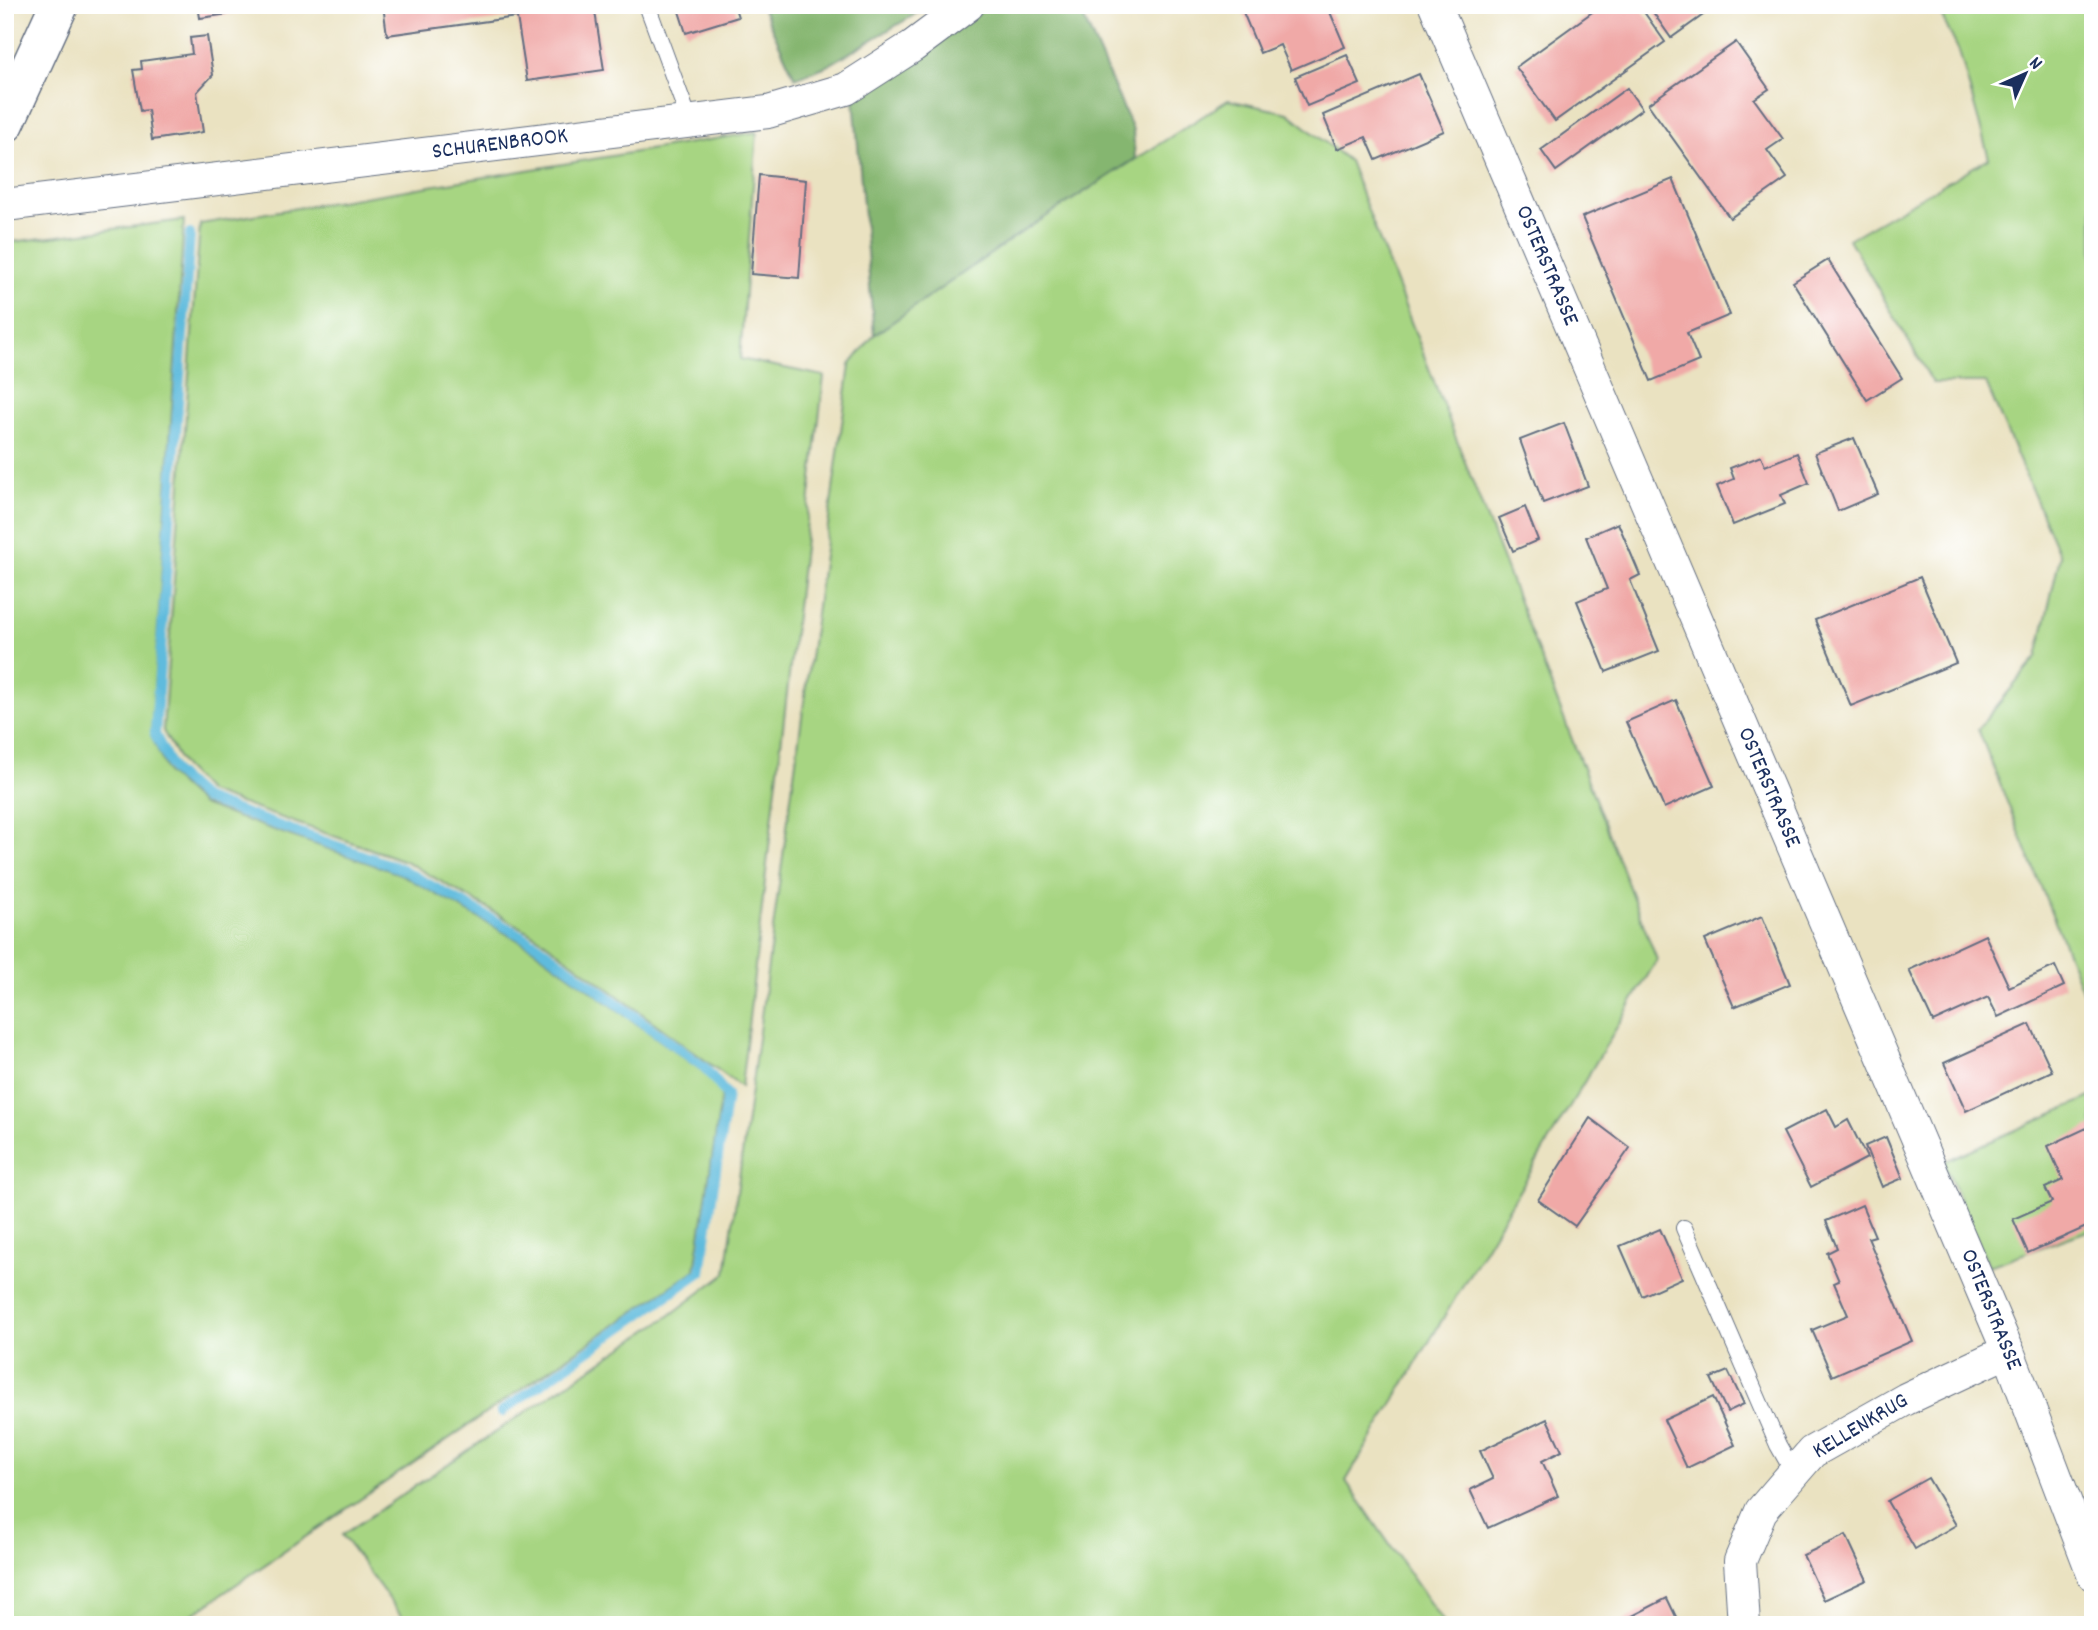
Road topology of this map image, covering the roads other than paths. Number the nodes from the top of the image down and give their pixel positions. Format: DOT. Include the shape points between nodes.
graph roads {
  1 [pos="59,5"];
  2 [pos="647,5"];
  3 [pos="968,5"];
  4 [pos="1435,5"];
  5 [pos="690,122"];
  6 [pos="5,123"];
  7 [pos="5,205"];
  8 [pos="1684,1228"];
  9 [pos="2008,1351"];
  10 [pos="1794,1473"];
  11 [pos="2093,1574"];
  12 [pos="1744,1625"];
  1 -- 6 [label="street"];
  2 -- 5 [label="lane"];
  3 -- 5 [label="street, SCHURENBROOK" via="846,89 768,112"];
  4 -- 9 [label="street, OSTERSTRASSE"];
  5 -- 7 [label="street, SCHURENBROOK"];
  8 -- 10 [label="lane"];
  9 -- 10 [label="street, KELLENKRUG" via="1906,1399 1812,1452"];
  9 -- 11 [label="street, OSTERSTRASSE"];
  10 -- 12 [label="street, KELLENKRUG" via="1761,1511 1740,1560"];
}
